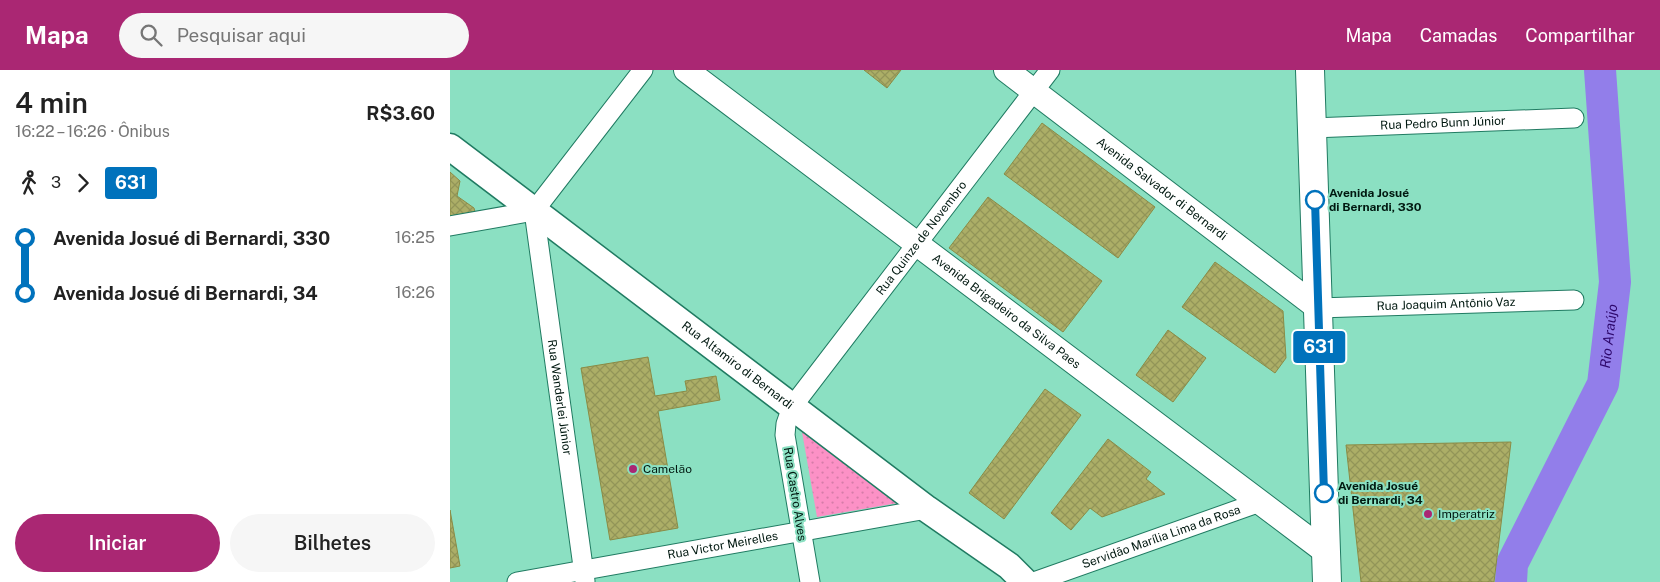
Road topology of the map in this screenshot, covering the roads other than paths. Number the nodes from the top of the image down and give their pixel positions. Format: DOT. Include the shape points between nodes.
graph roads {
  1 [pos="643,70"];
  2 [pos="686,70"];
  3 [pos="1006,70"];
  4 [pos="1050,70"];
  5 [pos="1310,70"];
  6 [pos="1034,92"];
  7 [pos="1574,118"];
  8 [pos="1312,128"];
  9 [pos="450,147"];
  10 [pos="534,211"];
  11 [pos="450,226"];
  12 [pos="917,244"];
  13 [pos="1574,300"];
  14 [pos="1318,308"];
  15 [pos="792,406"];
  16 [pos="1260,502"];
  17 [pos="927,509"];
  18 [pos="801,531"];
  19 [pos="1326,552"];
  20 [pos="584,576"];
  21 [pos="517,582"];
  22 [pos="810,582"];
  23 [pos="1025,582"];
  24 [pos="1034,582"];
  25 [pos="1327,582"];
  1 -- 10 [label="street"];
  2 -- 12 [label="street, Avenida Brigadeiro da Silva Paes"];
  3 -- 6 [label="street, Avenida Salvador di Bernardi"];
  4 -- 6 [label="street, Rua Quinze de Novembro"];
  5 -- 8 [label="main road"];
  6 -- 12 [label="street, Rua Quinze de Novembro"];
  6 -- 14 [label="street, Avenida Salvador di Bernardi"];
  7 -- 8 [label="street, Rua Pedro Bunn Júnior"];
  8 -- 14 [label="main road"];
  9 -- 10 [label="main road, Rua Altamiro di Bernardi"];
  10 -- 11 [label="street"];
  10 -- 15 [label="main road, Rua Altamiro di Bernardi"];
  10 -- 20 [label="street, Rua Wanderlei Júnior"];
  12 -- 15 [label="street, Rua Quinze de Novembro"];
  12 -- 16 [label="street, Avenida Brigadeiro da Silva Paes"];
  13 -- 14 [label="street, Rua Joaquim Antônio Vaz"];
  14 -- 19 [label="main road"];
  15 -- 17 [label="main road, Rua Altamiro di Bernardi"];
  15 -- 18 [label="street, Rua Castro Alves" via="785,435"];
  16 -- 19 [label="street, Avenida Brigadeiro da Silva Paes"];
  16 -- 24 [label="street, Servidão Marília Lima da Rosa"];
  17 -- 18 [label="street, Rua Victor Meirelles"];
  17 -- 23 [label="main road, Rua Altamiro di Bernardi" via="1009,566"];
  18 -- 20 [label="street, Rua Victor Meirelles"];
  18 -- 22 [label="street, Rua Castro Alves"];
  19 -- 25 [label="main road"];
  20 -- 21 [label="street, Rua Victor Meirelles"];
}
